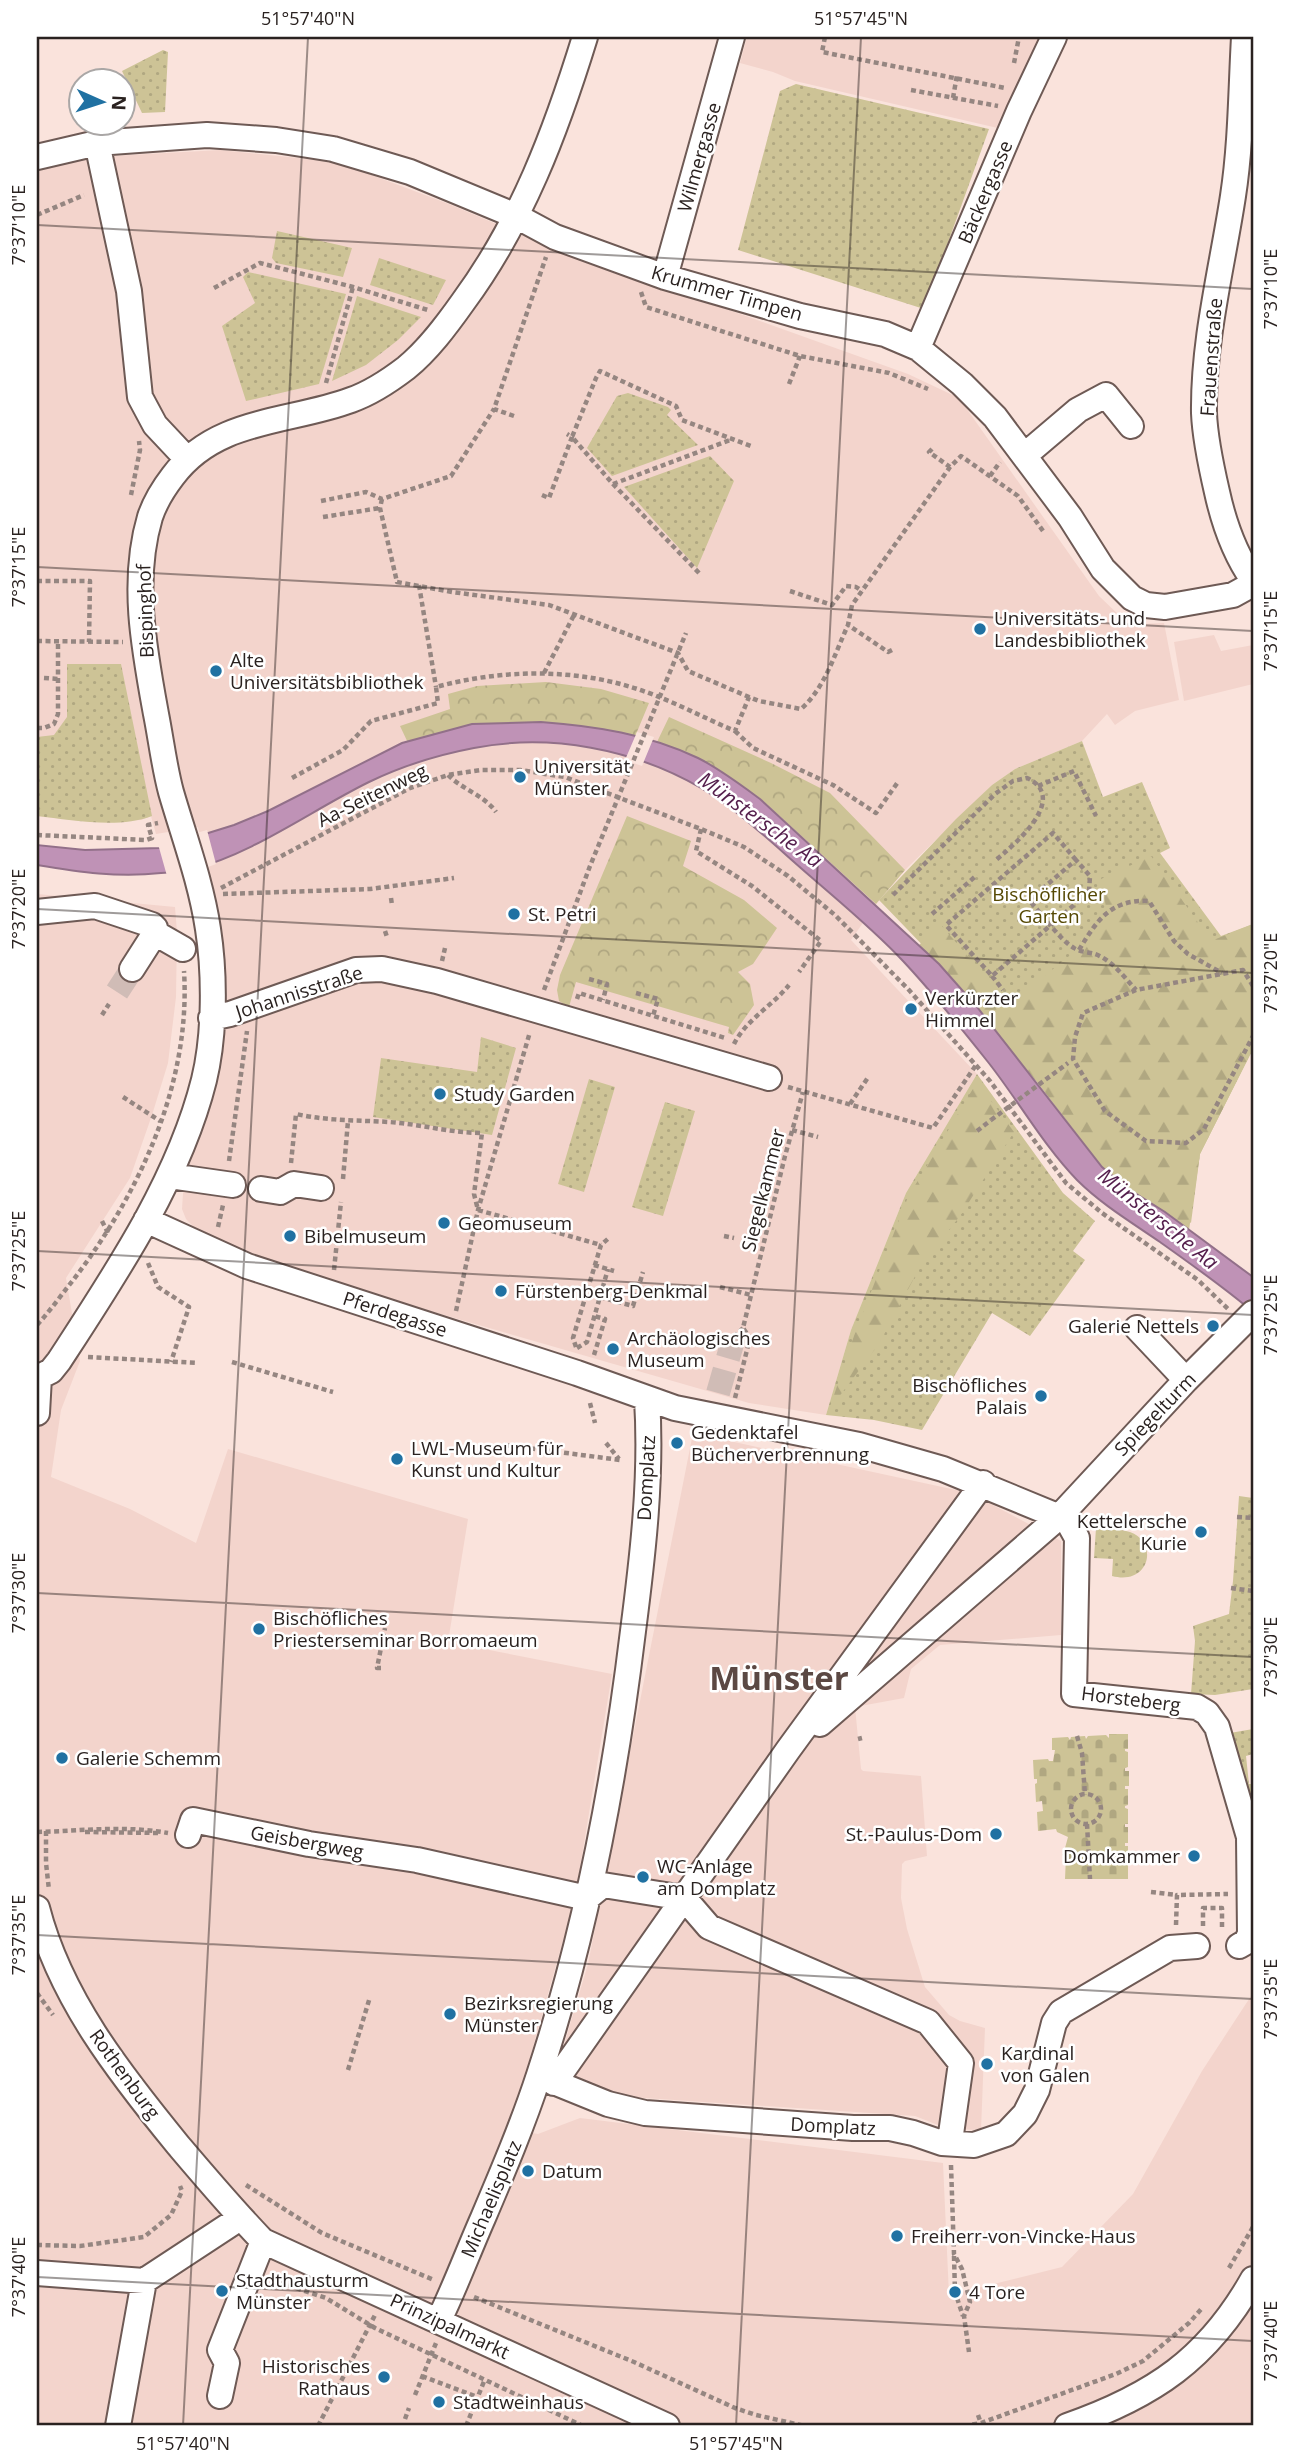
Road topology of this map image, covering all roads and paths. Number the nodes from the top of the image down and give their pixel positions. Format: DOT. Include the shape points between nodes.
graph roads {
  1 [pos="585,37"];
  2 [pos="732,37"];
  3 [pos="825,37"];
  4 [pos="1019,37"];
  5 [pos="1054,37"];
  6 [pos="1244,37"];
  7 [pos="1012,72"];
  8 [pos="956,77"];
  9 [pos="1010,80"];
  10 [pos="998,87"];
  11 [pos="911,90"];
  12 [pos="953,98"];
  13 [pos="986,104"];
  14 [pos="995,106"];
  15 [pos="97,143"];
  16 [pos="37,158"];
  17 [pos="1245,170"];
  18 [pos="95,191"];
  19 [pos="37,215"];
  20 [pos="516,216"];
  21 [pos="539,250"];
  22 [pos="665,277"];
  23 [pos="639,286"];
  24 [pos="353,287"];
  25 [pos="214,288"];
  26 [pos="452,318"];
  27 [pos="918,348"];
  28 [pos="800,356"];
  29 [pos="789,384"];
  30 [pos="934,391"];
  31 [pos="494,409"];
  32 [pos="318,411"];
  33 [pos="514,416"];
  34 [pos="1131,426"];
  35 [pos="570,436"];
  36 [pos="138,437"];
  37 [pos="733,439"];
  38 [pos="751,446"];
  39 [pos="932,449"];
  40 [pos="1025,455"];
  41 [pos="186,458"];
  42 [pos="950,467"];
  43 [pos="613,484"];
  44 [pos="542,495"];
  45 [pos="382,499"];
  46 [pos="321,501"];
  47 [pos="130,503"];
  48 [pos="380,508"];
  49 [pos="323,517"];
  50 [pos="1043,531"];
  51 [pos="699,573"];
  52 [pos="1251,574"];
  53 [pos="37,581"];
  54 [pos="419,585"];
  55 [pos="790,591"];
  56 [pos="862,591"];
  57 [pos="575,615"];
  58 [pos="848,625"];
  59 [pos="122,629"];
  60 [pos="686,633"];
  61 [pos="37,641"];
  62 [pos="58,642"];
  63 [pos="89,642"];
  64 [pos="123,642"];
  65 [pos="892,650"];
  66 [pos="124,653"];
  67 [pos="678,653"];
  68 [pos="544,673"];
  69 [pos="44,678"];
  70 [pos="58,679"];
  71 [pos="436,687"];
  72 [pos="749,697"];
  73 [pos="659,699"];
  74 [pos="37,728"];
  75 [pos="735,731"];
  76 [pos="449,775"];
  77 [pos="292,778"];
  78 [pos="898,782"];
  79 [pos="1038,786"];
  80 [pos="619,796"];
  81 [pos="155,811"];
  82 [pos="496,812"];
  83 [pos="1097,816"];
  84 [pos="148,825"];
  85 [pos="701,829"];
  86 [pos="172,832"];
  87 [pos="37,835"];
  88 [pos="996,860"];
  89 [pos="1076,860"];
  90 [pos="977,875"];
  91 [pos="454,878"];
  92 [pos="229,885"];
  93 [pos="200,892"];
  94 [pos="893,895"];
  95 [pos="391,898"];
  96 [pos="392,905"];
  97 [pos="37,912"];
  98 [pos="932,914"];
  99 [pos="1051,925"];
  100 [pos="155,933"];
  101 [pos="183,949"];
  102 [pos="1079,950"];
  103 [pos="132,969"];
  104 [pos="799,972"];
  105 [pos="1223,973"];
  106 [pos="992,976"];
  107 [pos="589,979"];
  108 [pos="789,985"];
  109 [pos="1253,986"];
  110 [pos="1136,989"];
  111 [pos="1003,990"];
  112 [pos="636,993"];
  113 [pos="603,1000"];
  114 [pos="109,1004"];
  115 [pos="537,1010"];
  116 [pos="102,1015"];
  117 [pos="653,1016"];
  118 [pos="211,1018"];
  119 [pos="1253,1036"];
  120 [pos="1073,1059"];
  121 [pos="728,1065"];
  122 [pos="976,1065"];
  123 [pos="869,1076"];
  124 [pos="773,1081"];
  125 [pos="803,1092"];
  126 [pos="123,1097"];
  127 [pos="850,1105"];
  128 [pos="160,1121"];
  129 [pos="348,1121"];
  130 [pos="792,1130"];
  131 [pos="977,1131"];
  132 [pos="818,1137"];
  133 [pos="170,1176"];
  134 [pos="233,1185"];
  135 [pos="294,1185"];
  136 [pos="261,1189"];
  137 [pos="335,1190"];
  138 [pos="478,1210"];
  139 [pos="146,1220"];
  140 [pos="724,1236"];
  141 [pos="610,1237"];
  142 [pos="734,1238"];
  143 [pos="601,1245"];
  144 [pos="594,1265"];
  145 [pos="643,1272"];
  146 [pos="158,1287"];
  147 [pos="720,1287"];
  148 [pos="330,1293"];
  149 [pos="1213,1294"];
  150 [pos="751,1295"];
  151 [pos="600,1297"];
  152 [pos="594,1316"];
  153 [pos="1251,1316"];
  154 [pos="37,1325"];
  155 [pos="743,1328"];
  156 [pos="1137,1328"];
  157 [pos="451,1332"];
  158 [pos="734,1337"];
  159 [pos="577,1348"];
  160 [pos="63,1356"];
  161 [pos="171,1362"];
  162 [pos="232,1362"];
  163 [pos="198,1363"];
  164 [pos="585,1364"];
  165 [pos="38,1377"];
  166 [pos="1186,1380"];
  167 [pos="333,1392"];
  168 [pos="647,1399"];
  169 [pos="589,1402"];
  170 [pos="720,1409"];
  171 [pos="37,1413"];
  172 [pos="595,1423"];
  173 [pos="606,1443"];
  174 [pos="505,1445"];
  175 [pos="620,1460"];
  176 [pos="628,1468"];
  177 [pos="983,1483"];
  178 [pos="1059,1517"];
  179 [pos="1237,1517"];
  180 [pos="1253,1518"];
  181 [pos="1231,1588"];
  182 [pos="1253,1591"];
  183 [pos="385,1628"];
  184 [pos="381,1668"];
  185 [pos="1077,1736"];
  186 [pos="788,1750"];
  187 [pos="1085,1794"];
  188 [pos="1087,1824"];
  189 [pos="46,1831"];
  190 [pos="37,1832"];
  191 [pos="180,1834"];
  192 [pos="1090,1879"];
  193 [pos="1151,1892"];
  194 [pos="1223,1894"];
  195 [pos="1177,1895"];
  196 [pos="587,1898"];
  197 [pos="684,1898"];
  198 [pos="40,1909"];
  199 [pos="1230,1940"];
  200 [pos="1192,1942"];
  201 [pos="370,1997"];
  202 [pos="348,2070"];
  203 [pos="547,2079"];
  204 [pos="950,2139"];
  205 [pos="177,2180"];
  206 [pos="246,2185"];
  207 [pos="182,2191"];
  208 [pos="186,2197"];
  209 [pos="240,2218"];
  210 [pos="1253,2227"];
  211 [pos="263,2241"];
  212 [pos="37,2245"];
  213 [pos="954,2253"];
  214 [pos="1227,2271"];
  215 [pos="37,2273"];
  216 [pos="427,2276"];
  217 [pos="269,2279"];
  218 [pos="1253,2279"];
  219 [pos="144,2281"];
  220 [pos="477,2298"];
  221 [pos="1206,2303"];
  222 [pos="964,2316"];
  223 [pos="371,2322"];
  224 [pos="442,2322"];
  225 [pos="969,2352"];
  226 [pos="432,2353"];
  227 [pos="422,2376"];
  228 [pos="485,2379"];
  229 [pos="415,2395"];
  230 [pos="220,2396"];
  231 [pos="477,2397"];
  232 [pos="409,2409"];
  233 [pos="978,2415"];
  234 [pos="405,2418"];
  235 [pos="981,2424"];
  236 [pos="118,2426"];
  237 [pos="318,2426"];
  238 [pos="466,2426"];
  239 [pos="583,2426"];
  240 [pos="667,2426"];
  241 [pos="805,2426"];
  242 [pos="964,2426"];
  243 [pos="1067,2426"];
  1 -- 20 [label="street" via="555,129"];
  2 -- 22 [label="street, Wilmergasse"];
  3 -- 8 [label="path" via="822,52"];
  4 -- 7 [label="path"];
  5 -- 27 [label="street, Bäckergasse"];
  6 -- 17 [label="street, Frauenstraße"];
  8 -- 10 [label="path"];
  8 -- 12 [label="path"];
  9 -- 10 [label="path" via="1009,89"];
  10 -- 14 [label="path"];
  11 -- 12 [label="path"];
  12 -- 13 [label="path"];
  15 -- 16 [label="street, Krummer Timpen"];
  15 -- 20 [label="street, Krummer Timpen" via="207,135 333,149 410,172"];
  15 -- 41 [label="street" via="129,291 140,397 156,425"];
  17 -- 52 [label="street, Frauenstraße" via="1216,287 1204,414 1224,522"];
  18 -- 19 [label="path"];
  20 -- 22 [label="street, Krummer Timpen" via="555,237"];
  20 -- 26 [label="street"];
  21 -- 31 [label="path" via="548,253"];
  22 -- 27 [label="street, Krummer Timpen" via="800,316 885,334"];
  23 -- 28 [label="path" via="646,307"];
  24 -- 25 [label="path" via="260,263"];
  24 -- 26 [label="path"];
  24 -- 32 [label="path"];
  26 -- 32 [label="street" via="425,351 380,386"];
  27 -- 40 [label="street, Krummer Timpen" via="995,417"];
  28 -- 29 [label="path"];
  28 -- 30 [label="path" via="889,373"];
  31 -- 33 [label="path"];
  31 -- 45 [label="path" via="451,476"];
  32 -- 41 [label="street" via="230,433"];
  34 -- 40 [label="street" via="1106,394 1078,410"];
  35 -- 37 [label="path" via="600,371 676,406 681,420"];
  35 -- 43 [label="path"];
  35 -- 44 [label="path" via="549,498"];
  36 -- 47 [label="path" via="140,450"];
  37 -- 38 [label="path"];
  37 -- 43 [label="path"];
  39 -- 42 [label="path" via="929,452"];
  40 -- 52 [label="street, Krummer Timpen" via="1103,569 1132,598 1165,607 1233,595"];
  41 -- 86 [label="street, Bispinghof" via="150,516 141,574 143,641 169,785"];
  42 -- 50 [label="path" via="961,456 1018,496"];
  42 -- 56 [label="path"];
  43 -- 51 [label="path"];
  45 -- 46 [label="path" via="366,492"];
  45 -- 48 [label="path"];
  48 -- 49 [label="path"];
  48 -- 54 [label="path" via="397,582"];
  53 -- 63 [label="path" via="90,581"];
  54 -- 57 [label="path" via="549,605"];
  54 -- 71 [label="path"];
  55 -- 56 [label="path" via="832,605 846,586"];
  56 -- 58 [label="path" via="852,605"];
  57 -- 67 [label="path"];
  57 -- 68 [label="path"];
  58 -- 65 [label="path" via="888,653"];
  58 -- 72 [label="path" via="818,691 801,709"];
  59 -- 64 [label="path"];
  60 -- 67 [label="path"];
  61 -- 62 [label="path"];
  62 -- 63 [label="path"];
  62 -- 70 [label="path"];
  63 -- 64 [label="path"];
  64 -- 66 [label="path"];
  67 -- 72 [label="path" via="688,671"];
  67 -- 73 [label="path"];
  68 -- 71 [label="path" via="481,677"];
  68 -- 73 [label="path" via="632,687"];
  69 -- 70 [label="path"];
  70 -- 74 [label="path" via="54,724"];
  71 -- 77 [label="path" via="438,703 371,721 343,750"];
  72 -- 75 [label="path"];
  73 -- 75 [label="path"];
  73 -- 80 [label="path"];
  75 -- 78 [label="path" via="753,748 833,785 876,813"];
  76 -- 80 [label="path, Aa-Seitenweg" via="501,769 543,773"];
  76 -- 82 [label="path"];
  76 -- 92 [label="path, Aa-Seitenweg" via="376,805"];
  79 -- 83 [label="path" via="1074,771"];
  79 -- 88 [label="path" via="1038,816"];
  79 -- 94 [label="path" via="1021,778 995,794"];
  80 -- 85 [label="path, Aa-Seitenweg"];
  80 -- 115 [label="path"];
  81 -- 86 [label="path"];
  84 -- 87 [label="path" via="152,838 146,840"];
  85 -- 104 [label="path" via="696,851 752,886 821,941"];
  85 -- 122 [label="path, Aa-Seitenweg" via="744,847 835,915"];
  86 -- 93 [label="street, Bispinghof"];
  89 -- 99 [label="path" via="1090,876 1089,892"];
  89 -- 99 [label="path" via="1029,900"];
  89 -- 106 [label="path" via="1053,832 946,925"];
  90 -- 98 [label="path"];
  91 -- 93 [label="path" via="370,889"];
  93 -- 118 [label="street, Bispinghof" via="209,933"];
  95 -- 96 [label="path"];
  97 -- 100 [label="street" via="95,906 152,925"];
  99 -- 102 [label="path"];
  99 -- 106 [label="path"];
  100 -- 101 [label="street"];
  100 -- 103 [label="street"];
  101 -- 128 [label="path" via="186,992 181,1048"];
  102 -- 105 [label="path" via="1109,909 1134,900 1149,901 1174,941"];
  102 -- 110 [label="path" via="1110,962"];
  105 -- 109 [label="path" via="1243,970"];
  105 -- 110 [label="path"];
  106 -- 111 [label="path"];
  107 -- 113 [label="path" via="607,984"];
  108 -- 121 [label="path" via="736,1041"];
  110 -- 120 [label="path" via="1083,1013"];
  112 -- 117 [label="path" via="658,999"];
  114 -- 116 [label="path"];
  115 -- 118 [label="street, Johannisstraße" via="404,972 370,968"];
  115 -- 121 [label="street, Johannisstraße"];
  115 -- 138 [label="path"];
  118 -- 133 [label="street, Johannisstraße" via="204,1080"];
  119 -- 120 [label="path" via="1204,1129 1186,1143 1146,1141 1105,1111"];
  120 -- 131 [label="path, bridge"];
  121 -- 124 [label="street, Johannisstraße"];
  122 -- 127 [label="path" via="933,1128"];
  122 -- 149 [label="path, Aa-Seitenweg" via="1066,1183"];
  123 -- 127 [label="path"];
  124 -- 125 [label="path"];
  125 -- 127 [label="path"];
  125 -- 130 [label="path, Siegelkammer"];
  126 -- 128 [label="path"];
  128 -- 154 [label="path" via="138,1179 107,1232"];
  129 -- 135 [label="path" via="296,1114 290,1157"];
  129 -- 137 [label="path"];
  129 -- 138 [label="path" via="482,1133 474,1194"];
  130 -- 132 [label="path"];
  130 -- 150 [label="path, Siegelkammer"];
  133 -- 134 [label="street"];
  133 -- 139 [label="street, Johannisstraße"];
  135 -- 136 [label="street" via="280,1192"];
  135 -- 137 [label="street"];
  137 -- 148 [label="path" via="336,1262"];
  138 -- 143 [label="path"];
  138 -- 157 [label="path"];
  139 -- 148 [label="street, Pferdegasse" via="247,1266"];
  139 -- 160 [label="street, Johannisstraße"];
  140 -- 142 [label="path"];
  141 -- 143 [label="path"];
  143 -- 144 [label="path"];
  144 -- 151 [label="path" via="611,1270"];
  144 -- 159 [label="path" via="573,1338"];
  145 -- 151 [label="path" via="633,1306"];
  146 -- 161 [label="path" via="189,1307"];
  147 -- 150 [label="path"];
  148 -- 157 [label="street, Pferdegasse"];
  150 -- 155 [label="path, Siegelkammer"];
  151 -- 152 [label="path"];
  152 -- 159 [label="path" via="587,1342"];
  152 -- 164 [label="path" via="605,1319"];
  153 -- 166 [label="street, Spiegelturm"];
  155 -- 158 [label="path"];
  155 -- 170 [label="path" via="753,1339"];
  156 -- 166 [label="street"];
  157 -- 164 [label="street, Pferdegasse"];
  159 -- 164 [label="path"];
  160 -- 161 [label="path"];
  160 -- 165 [label="street" via="51,1371"];
  161 -- 163 [label="path"];
  162 -- 167 [label="path"];
  164 -- 168 [label="street, Pferdegasse"];
  165 -- 171 [label="street"];
  166 -- 178 [label="street, Spiegelturm"];
  168 -- 170 [label="street"];
  168 -- 196 [label="street, Domplatz" via="650,1434 640,1573 620,1720"];
  169 -- 172 [label="path"];
  170 -- 177 [label="street"];
  173 -- 175 [label="path"];
  174 -- 175 [label="path"];
  175 -- 176 [label="path"];
  177 -- 178 [label="street"];
  177 -- 186 [label="street"];
  178 -- 186 [label="street"];
  178 -- 199 [label="street, Horsteberg" via="1067,1520 1077,1538 1074,1695 1197,1707 1216,1727 1249,1837 1250,1934 1245,1942"];
  179 -- 180 [label="path"];
  181 -- 182 [label="path"];
  183 -- 184 [label="path" via="377,1668"];
  185 -- 187 [label="path"];
  186 -- 197 [label="street"];
  187 -- 188 [label="path" via="1095,1797 1100,1806 1096,1820"];
  187 -- 188 [label="path" via="1073,1801 1071,1811 1074,1819"];
  188 -- 192 [label="path"];
  189 -- 190 [label="path"];
  189 -- 191 [label="path" via="141,1828"];
  189 -- 198 [label="path"];
  191 -- 196 [label="street, Geisbergweg" via="193,1820 417,1860"];
  193 -- 195 [label="path"];
  194 -- 195 [label="path"];
  195 -- 200 [label="path"];
  196 -- 197 [label="street" via="603,1885"];
  196 -- 203 [label="street, Domplatz" via="557,2017"];
  197 -- 203 [label="street"];
  197 -- 204 [label="street" via="709,1927 928,2022 961,2063"];
  198 -- 209 [label="street, Rothenburg" via="61,1978 78,2007 136,2094"];
  199 -- 200 [label="path" via="1222,1908 1203,1908"];
  200 -- 204 [label="street, Domplatz" via="1061,2012 1054,2023 1037,2091 1016,2126 984,2143"];
  201 -- 202 [label="path"];
  203 -- 204 [label="street, Domplatz" via="608,2104 645,2113 890,2128"];
  203 -- 224 [label="street, Michaelisplatz" via="519,2132"];
  204 -- 213 [label="path"];
  205 -- 207 [label="path"];
  206 -- 216 [label="path" via="322,2232"];
  207 -- 208 [label="path"];
  207 -- 212 [label="path" via="171,2215 144,2237 80,2246"];
  209 -- 211 [label="street, Prinzipalmarkt"];
  209 -- 219 [label="street"];
  210 -- 214 [label="path"];
  211 -- 224 [label="street, Prinzipalmarkt"];
  211 -- 230 [label="street" via="220,2350 227,2363"];
  213 -- 222 [label="path" via="955,2292"];
  213 -- 222 [label="path" via="970,2302"];
  215 -- 219 [label="street"];
  217 -- 223 [label="path" via="326,2298"];
  218 -- 243 [label="street" via="1225,2323 1189,2362 1119,2406"];
  219 -- 236 [label="street"];
  220 -- 241 [label="path" via="735,2408"];
  221 -- 235 [label="path" via="1143,2361"];
  222 -- 225 [label="path"];
  223 -- 226 [label="path"];
  223 -- 237 [label="path"];
  224 -- 226 [label="path"];
  224 -- 240 [label="street, Prinzipalmarkt"];
  226 -- 227 [label="path"];
  226 -- 228 [label="path"];
  227 -- 229 [label="path"];
  227 -- 231 [label="path"];
  228 -- 231 [label="path"];
  228 -- 239 [label="path"];
  231 -- 238 [label="path"];
  232 -- 234 [label="path"];
  233 -- 235 [label="path"];
  235 -- 242 [label="path"];
}
